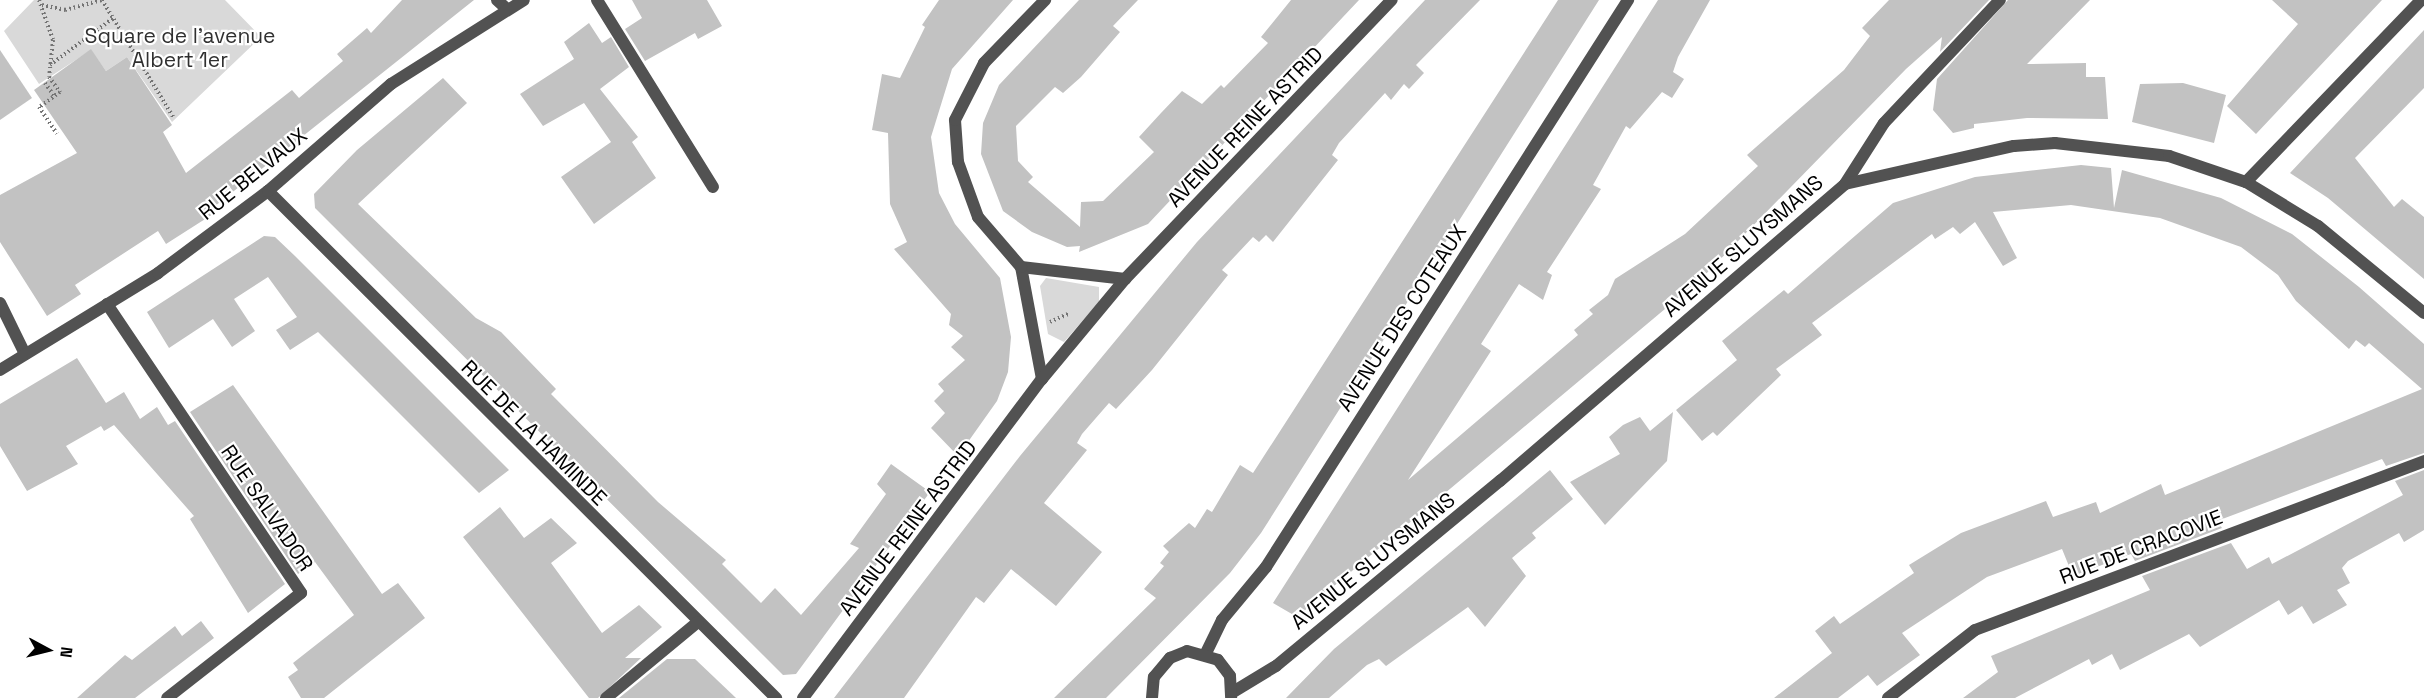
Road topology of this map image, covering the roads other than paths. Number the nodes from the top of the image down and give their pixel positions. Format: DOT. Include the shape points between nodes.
graph roads {
  1 [pos="497,0"];
  2 [pos="524,0"];
  3 [pos="597,0"];
  4 [pos="1045,0"];
  5 [pos="1392,0"];
  6 [pos="1628,0"];
  7 [pos="2000,0"];
  8 [pos="2421,0"];
  9 [pos="507,9"];
  10 [pos="2246,182"];
  11 [pos="1845,184"];
  12 [pos="713,187"];
  13 [pos="268,191"];
  14 [pos="1022,267"];
  15 [pos="1125,279"];
  16 [pos="0,303"];
  17 [pos="107,304"];
  18 [pos="2424,313"];
  19 [pos="25,354"];
  20 [pos="0,370"];
  21 [pos="1042,379"];
  22 [pos="2424,461"];
  23 [pos="698,622"];
  24 [pos="1206,653"];
  25 [pos="1232,695"];
  26 [pos="167,698"];
  27 [pos="606,698"];
  28 [pos="776,698"];
  29 [pos="802,698"];
  30 [pos="1152,698"];
  31 [pos="1888,698"];
  1 -- 9 [label="street"];
  2 -- 9 [label="street, RUE BELVAUX"];
  3 -- 12 [label="street"];
  4 -- 14 [label="street" via="984,63 955,120 958,162 978,217"];
  5 -- 15 [label="street, AVENUE REINE ASTRID"];
  6 -- 24 [label="street, AVENUE DES COTEAUX" via="1266,567 1222,620"];
  7 -- 11 [label="street" via="1884,123"];
  8 -- 10 [label="street"];
  9 -- 13 [label="street, RUE BELVAUX" via="391,84"];
  10 -- 11 [label="street, AVENUE SLUYSMANS" via="2169,156 2055,143 2014,146"];
  10 -- 18 [label="street, AVENUE SLUYSMANS" via="2318,226"];
  11 -- 25 [label="street, AVENUE SLUYSMANS" via="1500,482 1276,666"];
  13 -- 17 [label="street, RUE BELVAUX"];
  13 -- 23 [label="street, RUE DE LA HAMINDE"];
  14 -- 15 [label="street"];
  14 -- 21 [label="street"];
  15 -- 21 [label="street, AVENUE REINE ASTRID"];
  16 -- 19 [label="street"];
  17 -- 19 [label="street, RUE BELVAUX"];
  17 -- 26 [label="street, RUE SALVADOR" via="301,593"];
  19 -- 20 [label="street, RUE BELVAUX"];
  21 -- 29 [label="street, AVENUE REINE ASTRID"];
  22 -- 31 [label="street, RUE DE CRACOVIE" via="1975,630"];
  23 -- 27 [label="street"];
  23 -- 28 [label="street, RUE DE LA HAMINDE"];
  24 -- 25 [label="street" via="1230,676"];
  24 -- 30 [label="street" via="1170,658 1154,677"];
}
